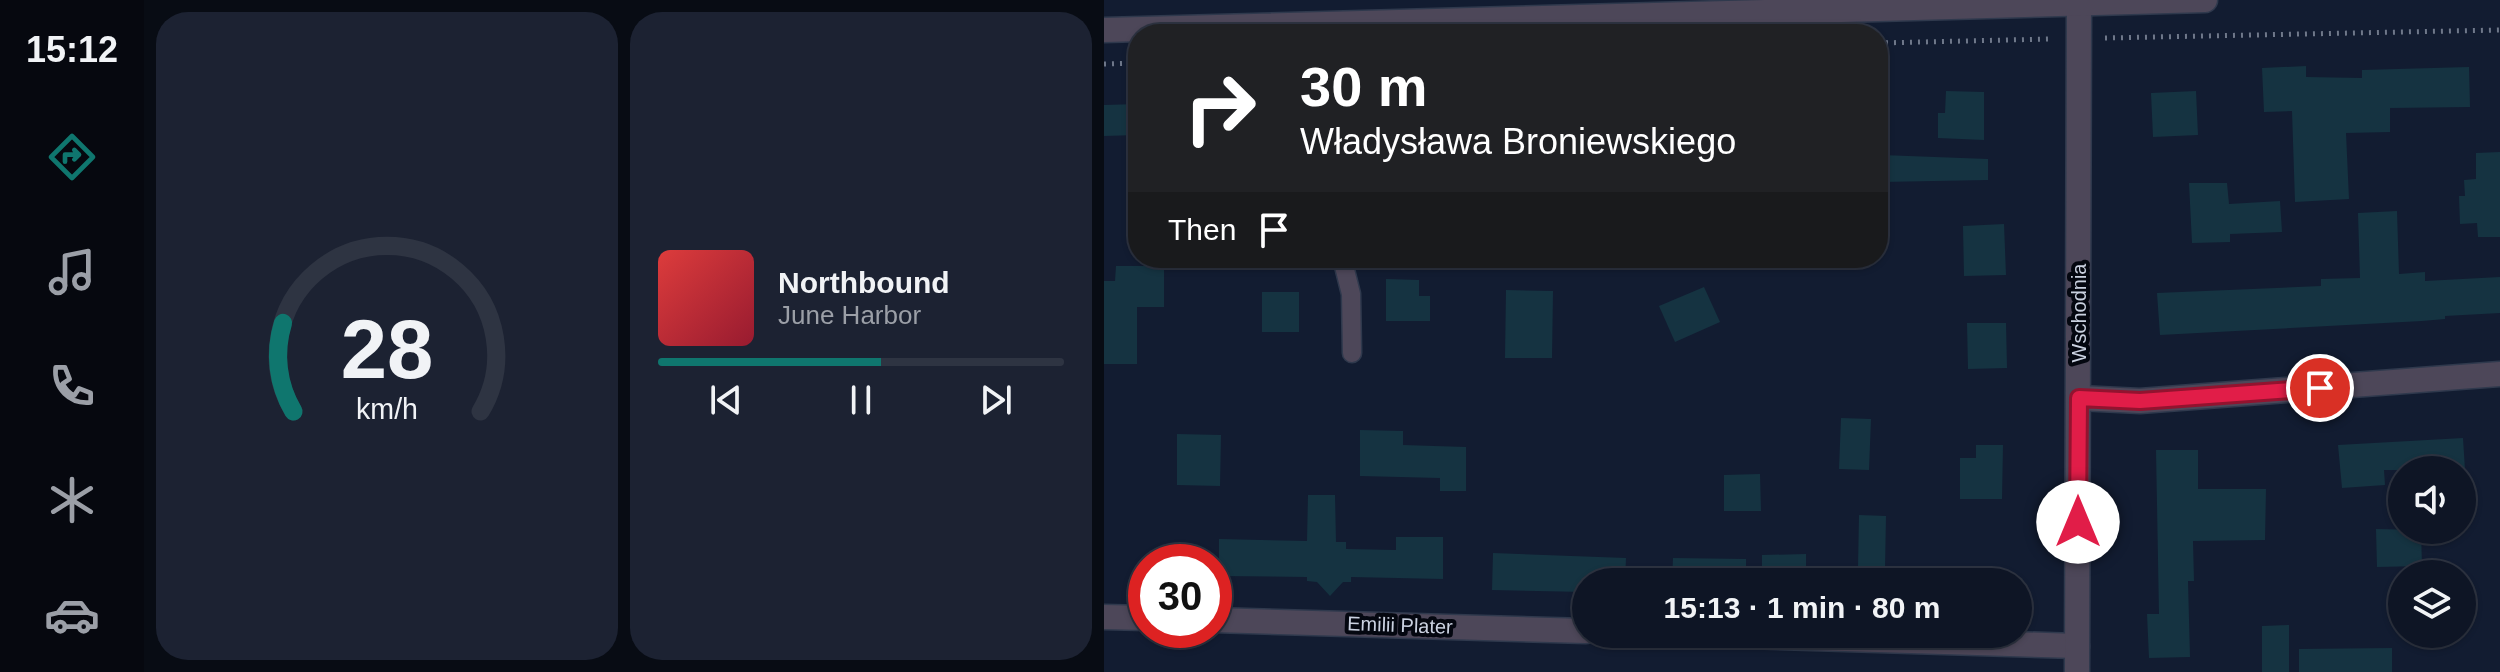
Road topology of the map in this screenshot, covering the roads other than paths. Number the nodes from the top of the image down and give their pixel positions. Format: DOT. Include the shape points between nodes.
graph roads {
  1 [pos="2205,0"];
  2 [pos="2040,2"];
  3 [pos="2079,3"];
  4 [pos="1655,24"];
  5 [pos="1104,30"];
  6 [pos="1128,30"];
  7 [pos="1344,268"];
  8 [pos="1352,353"];
  9 [pos="2500,374"];
  10 [pos="2079,398"];
  11 [pos="1104,617"];
  12 [pos="1128,618"];
  13 [pos="1232,621"];
  14 [pos="1572,631"];
  15 [pos="2032,645"];
  16 [pos="2077,646"];
  17 [pos="2077,672"];
  1 -- 3 [label="street"];
  2 -- 3 [label="street"];
  2 -- 4 [label="street"];
  3 -- 10 [label="street, Wschodnia"];
  5 -- 6 [label="street"];
  7 -- 8 [label="lane" via="1351,294"];
  9 -- 10 [label="street" via="2140,401"];
  10 -- 16 [label="street, Wschodnia"];
  11 -- 12 [label="street"];
  13 -- 14 [label="street, Emilii Plater"];
  15 -- 16 [label="street"];
  16 -- 17 [label="street, Wschodnia"];
}
